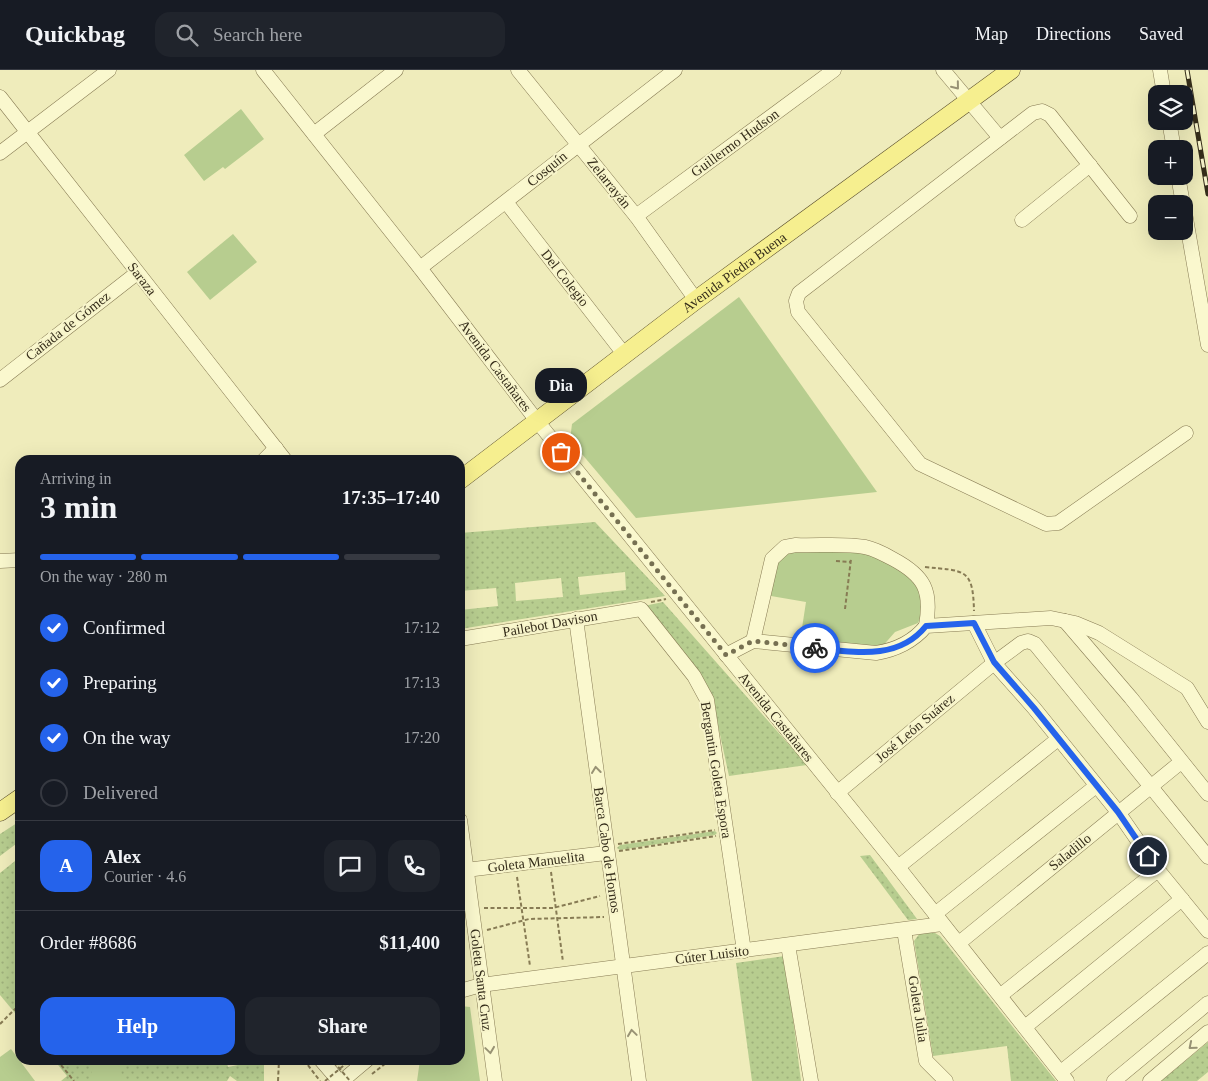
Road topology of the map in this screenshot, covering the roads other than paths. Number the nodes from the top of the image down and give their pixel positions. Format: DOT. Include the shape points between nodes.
graph roads {
  1 [pos="109,70"];
  2 [pos="263,70"];
  3 [pos="396,70"];
  4 [pos="675,70"];
  5 [pos="834,70"];
  6 [pos="943,70"];
  7 [pos="1011,70"];
  8 [pos="1160,70"];
  9 [pos="522,71"];
  10 [pos="1162,85"];
  11 [pos="0,97"];
  12 [pos="969,102"];
  13 [pos="28,132"];
  14 [pos="314,134"];
  15 [pos="1000,138"];
  16 [pos="578,144"];
  17 [pos="0,153"];
  18 [pos="1090,165"];
  19 [pos="506,202"];
  20 [pos="636,216"];
  21 [pos="1130,216"];
  22 [pos="1022,220"];
  23 [pos="1190,240"];
  24 [pos="420,268"];
  25 [pos="137,273"];
  26 [pos="696,300"];
  27 [pos="1208,345"];
  28 [pos="624,354"];
  29 [pos="0,380"];
  30 [pos="536,421"];
  31 [pos="1186,433"];
  32 [pos="276,448"];
  33 [pos="269,455"];
  34 [pos="281,455"];
  35 [pos="465,476"];
  36 [pos="15,560"];
  37 [pos="0,561"];
  38 [pos="641,609"];
  39 [pos="576,619"];
  40 [pos="1065,621"];
  41 [pos="974,623"];
  42 [pos="926,626"];
  43 [pos="465,638"];
  44 [pos="753,641"];
  45 [pos="726,655"];
  46 [pos="994,662"];
  47 [pos="1208,722"];
  48 [pos="1058,739"];
  49 [pos="1181,762"];
  50 [pos="1096,786"];
  51 [pos="1152,786"];
  52 [pos="837,793"];
  53 [pos="1208,794"];
  54 [pos="1118,812"];
  55 [pos="606,851"];
  56 [pos="1208,857"];
  57 [pos="898,867"];
  58 [pos="1158,870"];
  59 [pos="465,879"];
  60 [pos="465,883"];
  61 [pos="1182,900"];
  62 [pos="939,919"];
  63 [pos="904,930"];
  64 [pos="1208,931"];
  65 [pos="959,943"];
  66 [pos="788,945"];
  67 [pos="744,951"];
  68 [pos="1208,953"];
  69 [pos="623,967"];
  70 [pos="481,985"];
  71 [pos="465,990"];
  72 [pos="1001,995"];
  73 [pos="1208,1003"];
  74 [pos="1025,1027"];
  75 [pos="1208,1032"];
  76 [pos="331,1065"];
  77 [pos="359,1065"];
  78 [pos="1064,1076"];
  79 [pos="340,1077"];
  80 [pos="494,1081"];
  81 [pos="639,1081"];
  82 [pos="811,1081"];
  83 [pos="946,1081"];
  84 [pos="1114,1081"];
  85 [pos="1150,1081"];
  1 -- 13 [label="street"];
  2 -- 14 [label="street, Avenida Castañares"];
  3 -- 14 [label="street"];
  4 -- 16 [label="street, Cosquín"];
  5 -- 20 [label="street, Guillermo Hudson"];
  6 -- 12 [label="street, one-way"];
  7 -- 12 [label="main road, Avenida Piedra Buena"];
  8 -- 10 [label="street"];
  9 -- 16 [label="street, Zelarrayán"];
  11 -- 13 [label="street, Saraza"];
  12 -- 15 [label="street"];
  12 -- 26 [label="main road, Avenida Piedra Buena"];
  13 -- 17 [label="street"];
  13 -- 25 [label="street, Saraza"];
  14 -- 24 [label="street, Avenida Castañares"];
  15 -- 18 [label="street" via="1032,113 1042,111 1050,115"];
  15 -- 31 [label="street" via="799,293 796,301 798,312 920,464 1046,524 1058,523"];
  16 -- 19 [label="street, Cosquín"];
  16 -- 20 [label="street, Zelarrayán"];
  18 -- 21 [label="street"];
  18 -- 22 [label="street"];
  19 -- 24 [label="street, Cosquín"];
  19 -- 28 [label="street, Del Colegio"];
  20 -- 26 [label="street, Zelarrayán"];
  23 -- 27 [label="street"];
  24 -- 30 [label="street, Avenida Castañares"];
  25 -- 29 [label="street, Cañada de Gómez"];
  25 -- 32 [label="street, Saraza"];
  26 -- 28 [label="main road, Avenida Piedra Buena"];
  28 -- 30 [label="main road, Avenida Piedra Buena"];
  30 -- 35 [label="main road, Avenida Piedra Buena"];
  30 -- 45 [label="street, Avenida Castañares"];
  32 -- 33 [label="street"];
  32 -- 34 [label="street, Saraza"];
  36 -- 37 [label="street"];
  38 -- 39 [label="street, Pailebot Davison"];
  38 -- 67 [label="street, Bergantin Goleta Espora" via="694,676 707,700"];
  39 -- 43 [label="street, Pailebot Davison"];
  55 -- 39 [label="street, Barca Cabo de Hornos, one-way"];
  40 -- 41 [label="street" via="1051,618"];
  40 -- 47 [label="street" via="1100,633 1186,688"];
  40 -- 49 [label="street" via="1132,698"];
  41 -- 42 [label="street"];
  41 -- 46 [label="street"];
  42 -- 44 [label="street" via="919,636 888,651 876,653"];
  42 -- 44 [label="street" via="928,592 921,578 907,566 865,547 796,545 777,552 769,567"];
  44 -- 45 [label="street"];
  45 -- 52 [label="street, Avenida Castañares"];
  46 -- 48 [label="street"];
  46 -- 51 [label="street, José León Suárez" via="1021,643 1035,644"];
  46 -- 52 [label="street, José León Suárez"];
  48 -- 50 [label="street"];
  48 -- 57 [label="street"];
  49 -- 51 [label="street, Saladillo"];
  49 -- 53 [label="street"];
  50 -- 54 [label="street"];
  50 -- 62 [label="street"];
  51 -- 54 [label="street, Saladillo"];
  51 -- 56 [label="street, José León Suárez"];
  52 -- 57 [label="street, Avenida Castañares"];
  54 -- 58 [label="street"];
  54 -- 65 [label="street, Saladillo"];
  55 -- 59 [label="street, Goleta Manuelita" via="514,864"];
  55 -- 69 [label="street, Barca Cabo de Hornos"];
  57 -- 62 [label="street, Avenida Castañares"];
  58 -- 61 [label="street"];
  58 -- 72 [label="street"];
  60 -- 70 [label="street, Goleta Santa Cruz" via="472,908"];
  61 -- 64 [label="street"];
  61 -- 74 [label="street"];
  62 -- 63 [label="street, Cúter Luisito"];
  62 -- 65 [label="street, Avenida Castañares"];
  63 -- 66 [label="street, Cúter Luisito"];
  63 -- 83 [label="street, Goleta Julia" via="926,1060"];
  65 -- 72 [label="street, Avenida Castañares"];
  66 -- 67 [label="street, Cúter Luisito"];
  66 -- 82 [label="street"];
  67 -- 69 [label="street, Cúter Luisito"];
  68 -- 78 [label="street"];
  69 -- 70 [label="street, Cúter Luisito"];
  81 -- 69 [label="street, Barca Cabo de Hornos, one-way"];
  70 -- 71 [label="street, Cúter Luisito"];
  70 -- 80 [label="street, Goleta Santa Cruz, one-way"];
  72 -- 74 [label="street, Avenida Castañares"];
  73 -- 84 [label="street"];
  74 -- 78 [label="street, Avenida Castañares"];
  75 -- 85 [label="street, one-way"];
  76 -- 79 [label="street"];
  77 -- 79 [label="street"];
}
